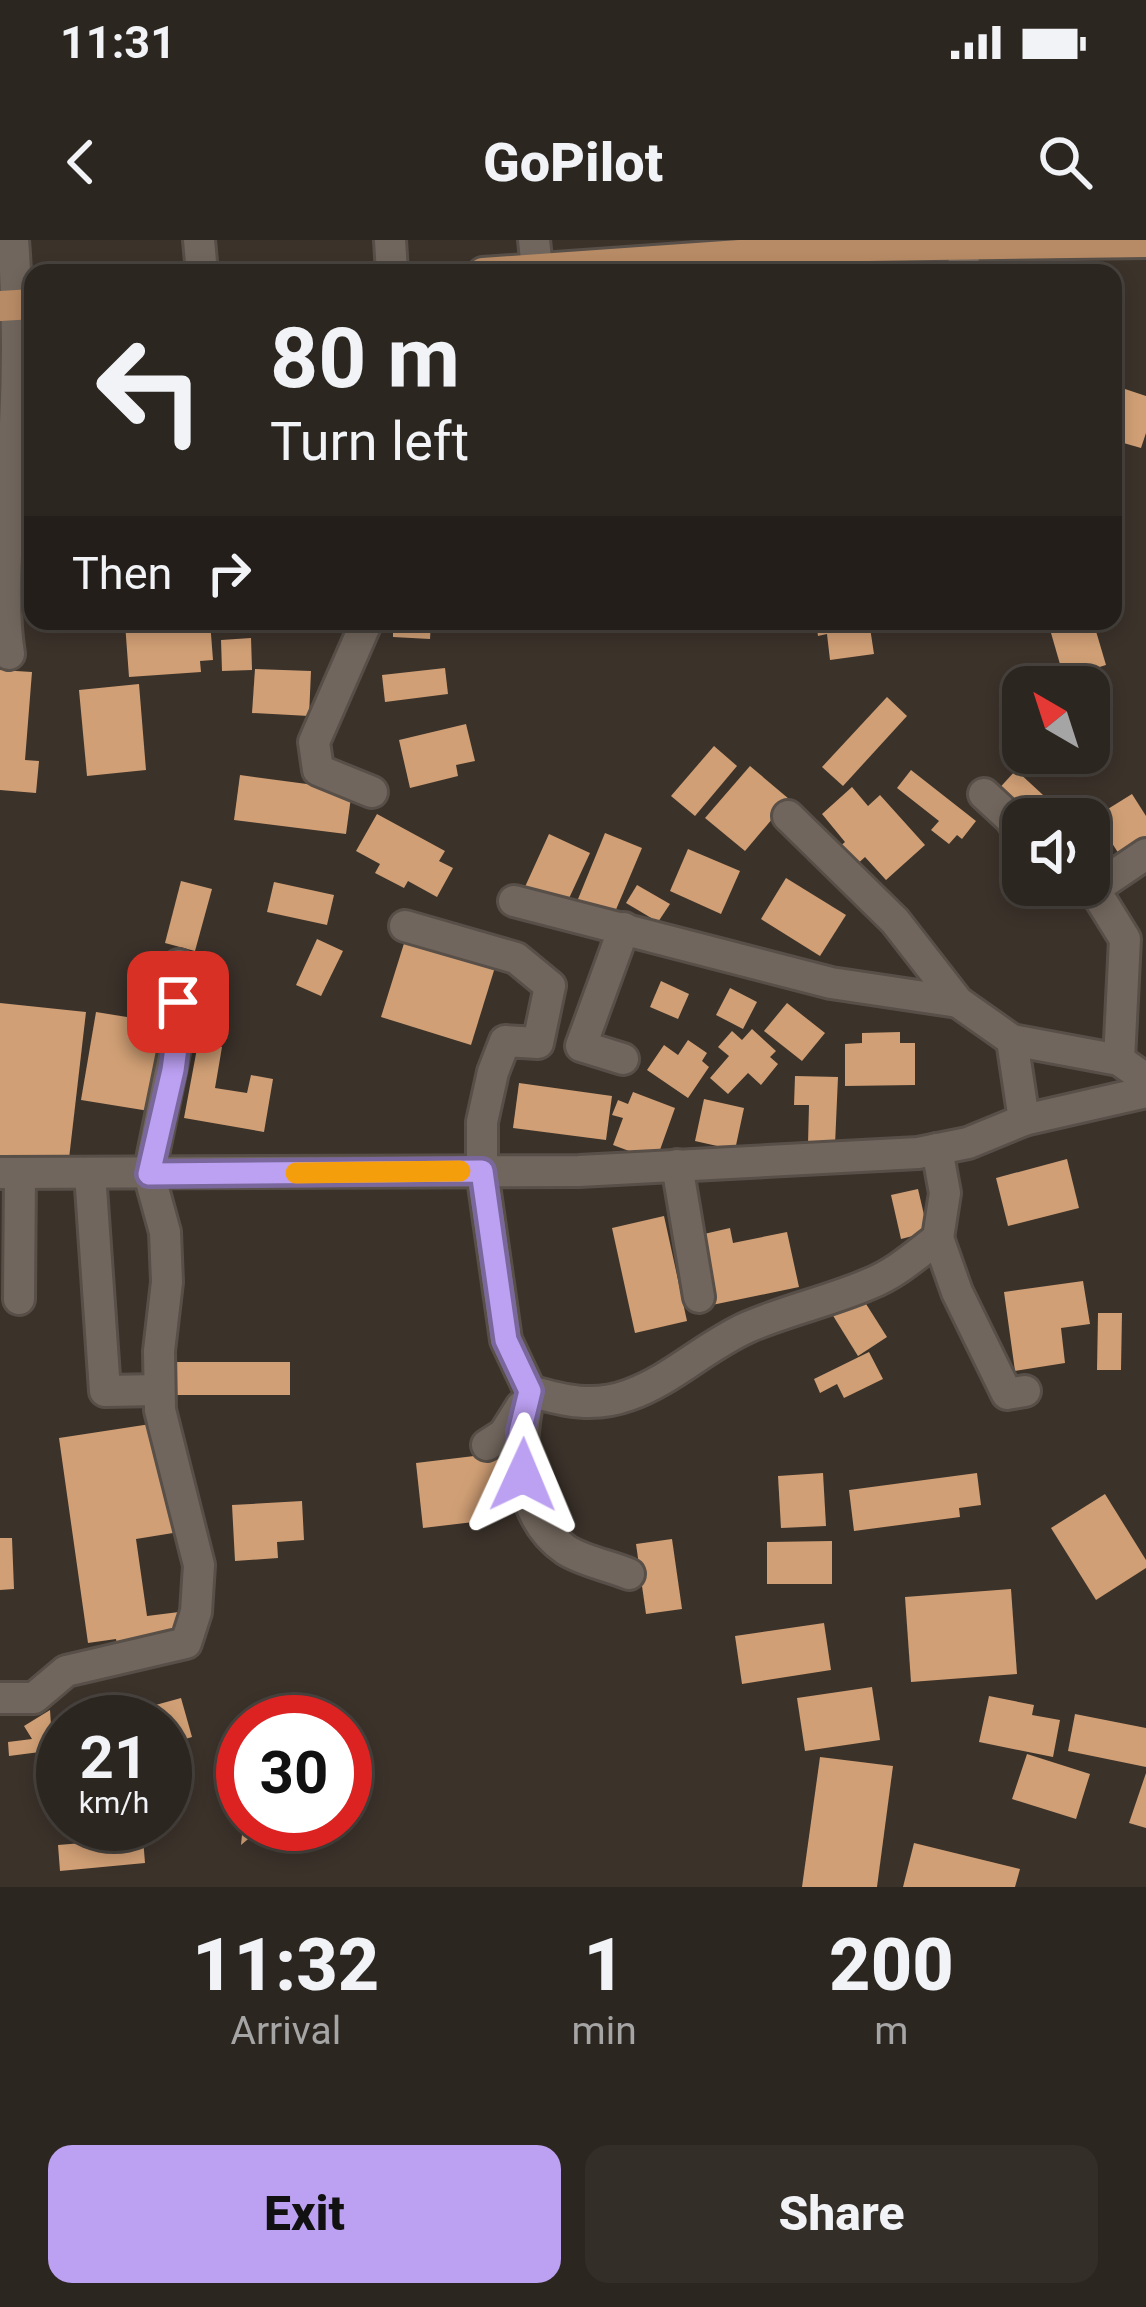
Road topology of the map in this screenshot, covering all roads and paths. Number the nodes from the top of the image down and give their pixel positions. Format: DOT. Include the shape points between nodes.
graph roads {
  1 [pos="13,240"];
  2 [pos="1146,242"];
  3 [pos="535,255"];
  4 [pos="694,258"];
  5 [pos="964,259"];
  6 [pos="17,305"];
  7 [pos="363,630"];
  8 [pos="9,655"];
  9 [pos="372,792"];
  10 [pos="984,794"];
  11 [pos="1002,811"];
  12 [pos="788,816"];
  13 [pos="1146,854"];
  14 [pos="1110,873"];
  15 [pos="514,901"];
  16 [pos="1100,906"];
  17 [pos="405,926"];
  18 [pos="624,928"];
  19 [pos="179,965"];
  20 [pos="958,1002"];
  21 [pos="1012,1040"];
  22 [pos="623,1059"];
  23 [pos="1119,1060"];
  24 [pos="1146,1079"];
  25 [pos="1146,1092"];
  26 [pos="1024,1120"];
  27 [pos="937,1149"];
  28 [pos="676,1165"];
  29 [pos="482,1171"];
  30 [pos="10,1173"];
  31 [pos="90,1173"];
  32 [pos="149,1174"];
  33 [pos="938,1238"];
  34 [pos="699,1297"];
  35 [pos="19,1299"];
  36 [pos="159,1390"];
  37 [pos="530,1391"];
  38 [pos="1025,1391"];
  39 [pos="487,1445"];
  40 [pos="629,1574"];
  41 [pos="0,1698"];
  1 -- 6 [label="street"];
  2 -- 5 [label="main road"];
  3 -- 4 [label="main road"];
  4 -- 5 [label="main road" via="867,246"];
  6 -- 8 [label="street"];
  7 -- 9 [label="street" via="314,742 318,770"];
  10 -- 11 [label="street"];
  12 -- 20 [label="street" via="895,921"];
  13 -- 14 [label="street"];
  15 -- 18 [label="street"];
  16 -- 23 [label="street" via="1125,939"];
  17 -- 29 [label="street" via="516,958 550,986 538,1042 506,1041 493,1072"];
  18 -- 20 [label="street" via="831,983"];
  18 -- 22 [label="street" via="581,1046"];
  19 -- 32 [label="street" via="178,1033"];
  20 -- 21 [label="street"];
  21 -- 23 [label="street"];
  21 -- 26 [label="street"];
  23 -- 24 [label="street"];
  25 -- 26 [label="street"];
  26 -- 27 [label="street"];
  27 -- 28 [label="street"];
  27 -- 33 [label="street" via="945,1193"];
  28 -- 29 [label="street"];
  28 -- 34 [label="street"];
  29 -- 32 [label="street"];
  29 -- 37 [label="street" via="506,1340"];
  30 -- 31 [label="street"];
  30 -- 35 [label="street"];
  31 -- 32 [label="street"];
  31 -- 36 [label="street" via="105,1391"];
  32 -- 36 [label="street" via="165,1232"];
  33 -- 37 [label="street" via="871,1284 747,1328 626,1396 576,1404"];
  33 -- 38 [label="street" via="1007,1394"];
  36 -- 41 [label="street" via="199,1565 186,1643 66,1671 34,1698"];
  37 -- 39 [label="street" via="504,1434"];
  37 -- 40 [label="street" via="520,1432 523,1475 539,1520 566,1550"];
}
